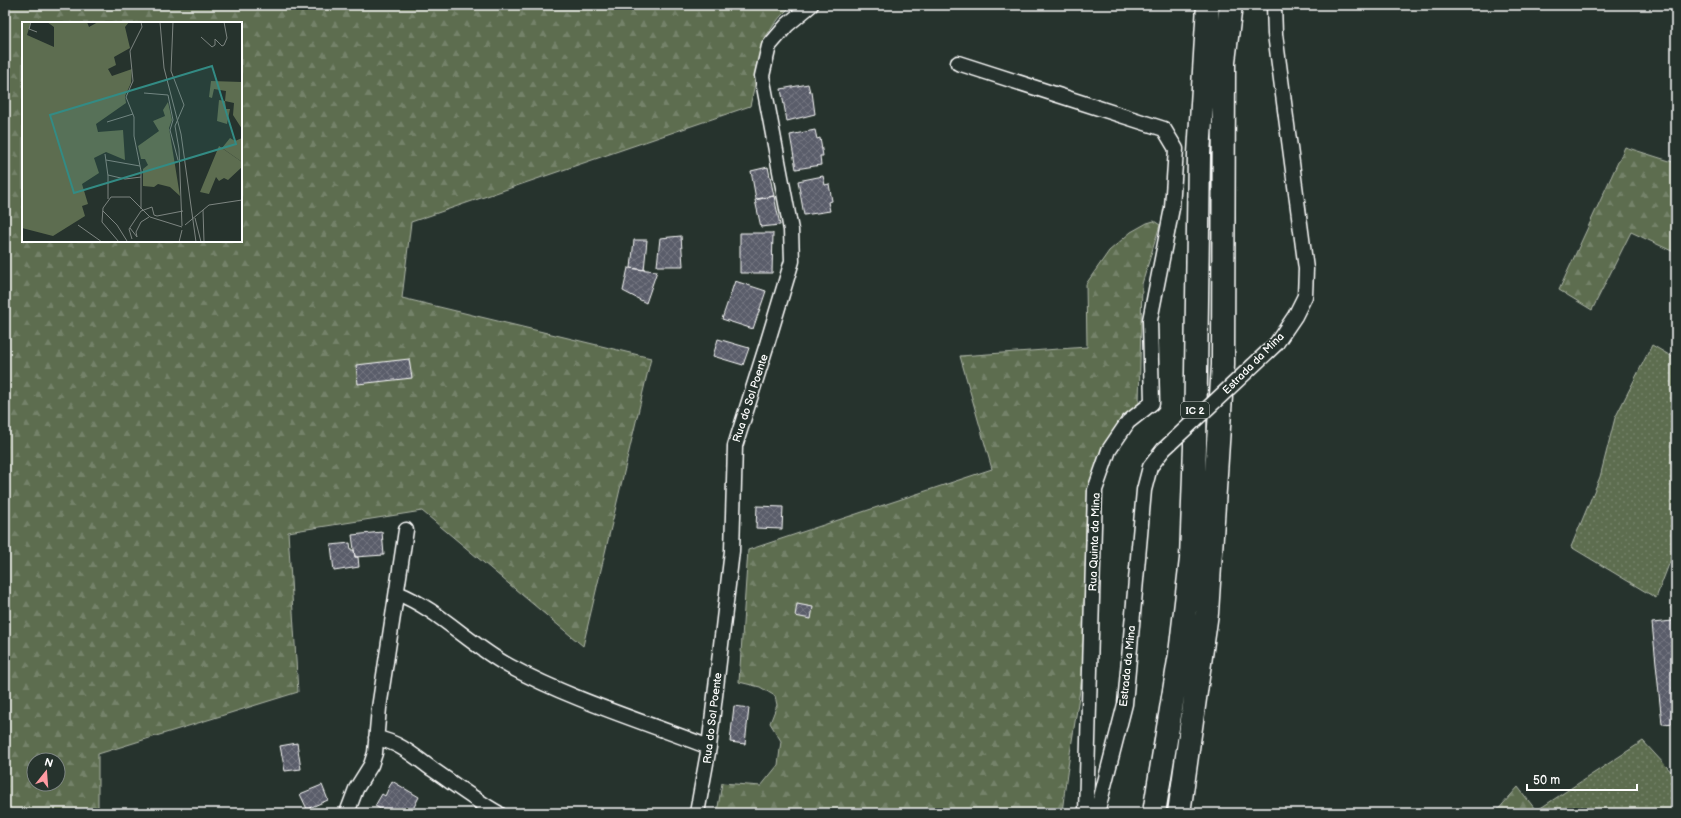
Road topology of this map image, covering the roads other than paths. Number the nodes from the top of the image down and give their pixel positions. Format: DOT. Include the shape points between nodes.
graph roads {
  1 [pos="811,5"];
  2 [pos="1208,5"];
  3 [pos="1231,5"];
  4 [pos="1274,5"];
  5 [pos="958,63"];
  6 [pos="406,530"];
  7 [pos="396,593"];
  8 [pos="376,738"];
  9 [pos="709,747"];
  10 [pos="348,813"];
  11 [pos="498,813"];
  12 [pos="697,813"];
  13 [pos="1086,813"];
  14 [pos="1097,813"];
  15 [pos="1154,813"];
  16 [pos="1179,813"];
  1 -- 9 [label="street, Rua do Sol Poente" via="787,25 770,46 762,76 791,230 792,261 735,446 732,551"];
  2 -- 15 [label="highway, IC 2" via="1199,154 1191,559 1180,654"];
  3 -- 16 [label="highway, IC 2" via="1224,61 1222,381 1207,613"];
  4 -- 14 [label="street, Estrada da Mina, bridge" via="1306,269 1305,296 1276,344 1163,450 1150,467 1144,490 1125,704"];
  5 -- 13 [label="street, Rua Quinta da Mina" via="1164,129 1176,149 1172,208 1150,320 1152,403 1128,422 1109,450 1095,490"];
  6 -- 7 [label="street"];
  7 -- 8 [label="street"];
  7 -- 9 [label="street" via="432,613 506,665 539,682"];
  8 -- 10 [label="street" via="371,765 356,789"];
  8 -- 11 [label="street" via="390,741 407,751"];
  9 -- 12 [label="street, Rua do Sol Poente"];
}
